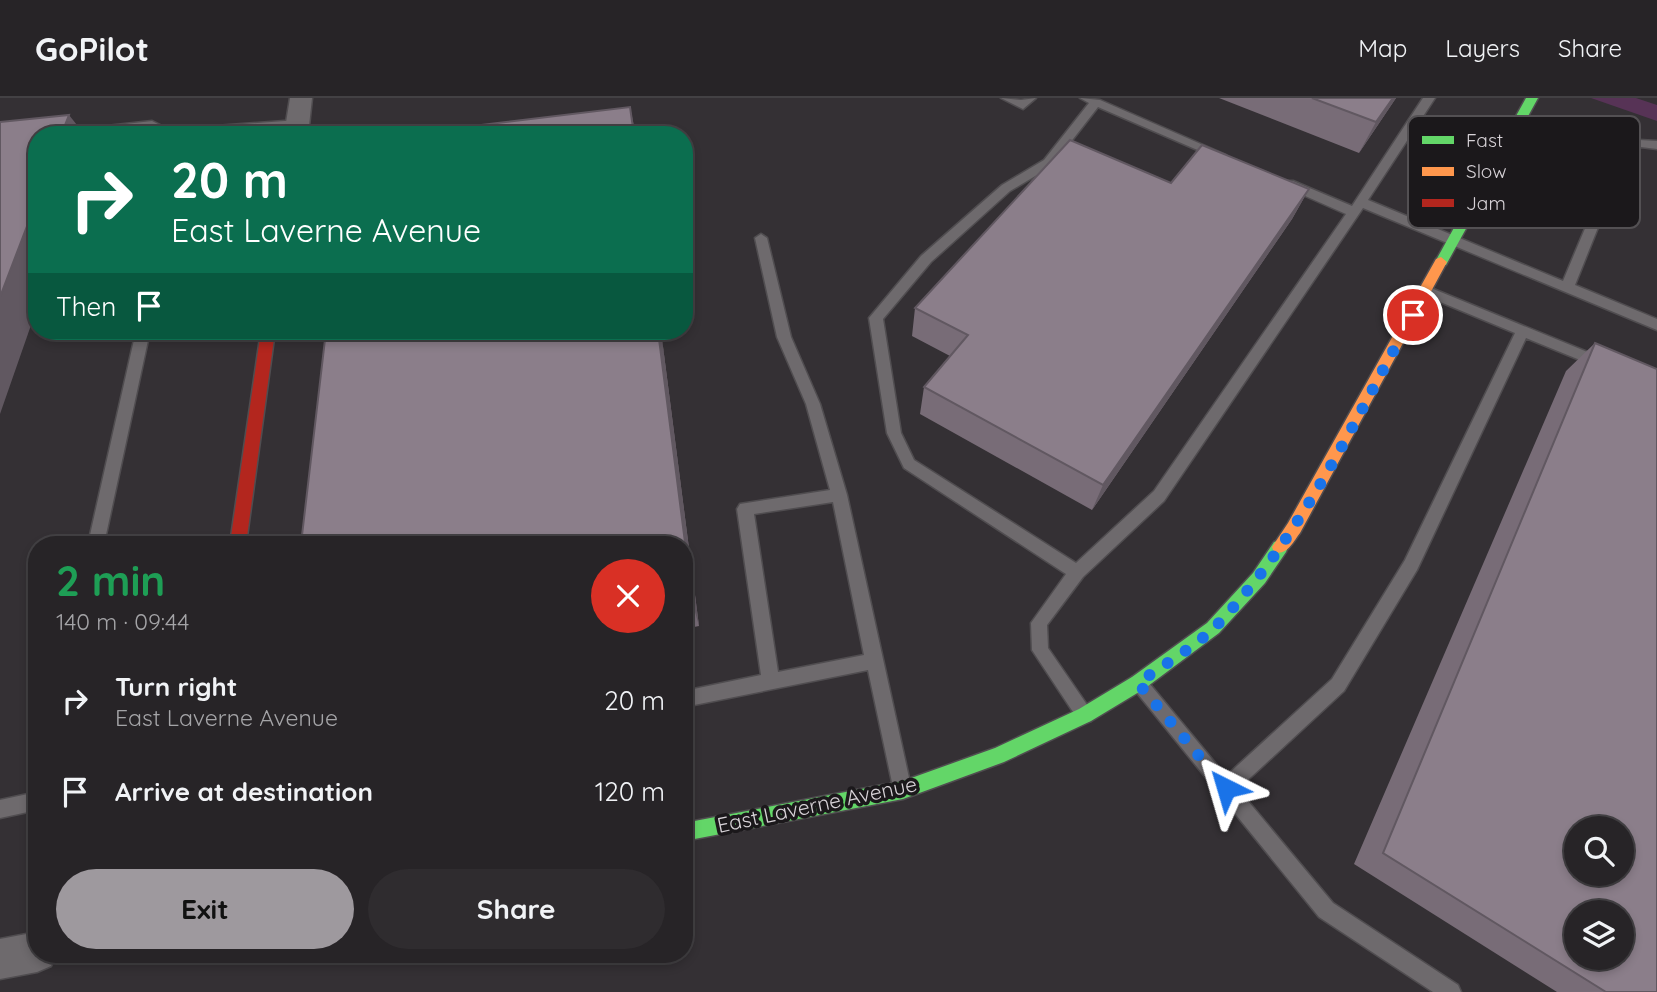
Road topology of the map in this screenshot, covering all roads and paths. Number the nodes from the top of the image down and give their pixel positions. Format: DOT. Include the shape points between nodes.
graph roads {
  1 [pos="301,98"];
  2 [pos="1007,98"];
  3 [pos="1030,98"];
  4 [pos="1429,98"];
  5 [pos="1532,98"];
  6 [pos="1091,100"];
  7 [pos="1417,116"];
  8 [pos="1522,116"];
  9 [pos="297,126"];
  10 [pos="1408,130"];
  11 [pos="1640,144"];
  12 [pos="1657,145"];
  13 [pos="1231,160"];
  14 [pos="1280,181"];
  15 [pos="1357,207"];
  16 [pos="1408,225"];
  17 [pos="1416,228"];
  18 [pos="1460,228"];
  19 [pos="1591,228"];
  20 [pos="761,238"];
  21 [pos="1453,241"];
  22 [pos="1567,288"];
  23 [pos="1426,291"];
  24 [pos="1657,325"];
  25 [pos="1523,331"];
  26 [pos="141,340"];
  27 [pos="267,340"];
  28 [pos="1620,372"];
  29 [pos="839,495"];
  30 [pos="98,536"];
  31 [pos="239,536"];
  32 [pos="1077,572"];
  33 [pos="874,661"];
  34 [pos="771,682"];
  35 [pos="1138,683"];
  36 [pos="693,697"];
  37 [pos="1085,715"];
  38 [pos="1226,788"];
  39 [pos="903,790"];
  40 [pos="28,803"];
  41 [pos="0,808"];
  42 [pos="693,830"];
  43 [pos="28,954"];
  44 [pos="0,959"];
  45 [pos="1451,992"];
  1 -- 9 [label="street"];
  2 -- 3 [label="lane" via="1023,105"];
  4 -- 7 [label="lane"];
  5 -- 8 [label="street, East Laverne Avenue"];
  6 -- 13 [label="lane"];
  6 -- 32 [label="lane" via="1048,163 1006,188 926,259 876,318 894,433 909,464"];
  10 -- 15 [label="lane"];
  11 -- 12 [label="lane"];
  14 -- 15 [label="lane"];
  15 -- 16 [label="lane"];
  15 -- 32 [label="lane" via="1159,496"];
  17 -- 21 [label="lane"];
  18 -- 21 [label="street, East Laverne Avenue"];
  19 -- 22 [label="lane"];
  20 -- 29 [label="lane" via="784,337 813,404"];
  21 -- 22 [label="lane"];
  21 -- 23 [label="street, East Laverne Avenue"];
  22 -- 24 [label="lane"];
  23 -- 25 [label="lane"];
  23 -- 35 [label="street, East Laverne Avenue" via="1294,528 1259,578 1213,628"];
  25 -- 28 [label="lane"];
  25 -- 38 [label="lane" via="1410,565 1338,685"];
  26 -- 30 [label="lane"];
  27 -- 31 [label="street"];
  29 -- 33 [label="lane"];
  29 -- 34 [label="lane" via="746,509"];
  32 -- 37 [label="lane" via="1038,623 1040,650"];
  33 -- 34 [label="lane"];
  33 -- 39 [label="lane"];
  34 -- 36 [label="lane"];
  35 -- 37 [label="street, East Laverne Avenue"];
  35 -- 38 [label="lane"];
  37 -- 39 [label="street, East Laverne Avenue" via="998,756"];
  38 -- 45 [label="lane" via="1326,910"];
  39 -- 42 [label="street, East Laverne Avenue"];
  40 -- 41 [label="lane"];
  43 -- 44 [label="street"];
}
